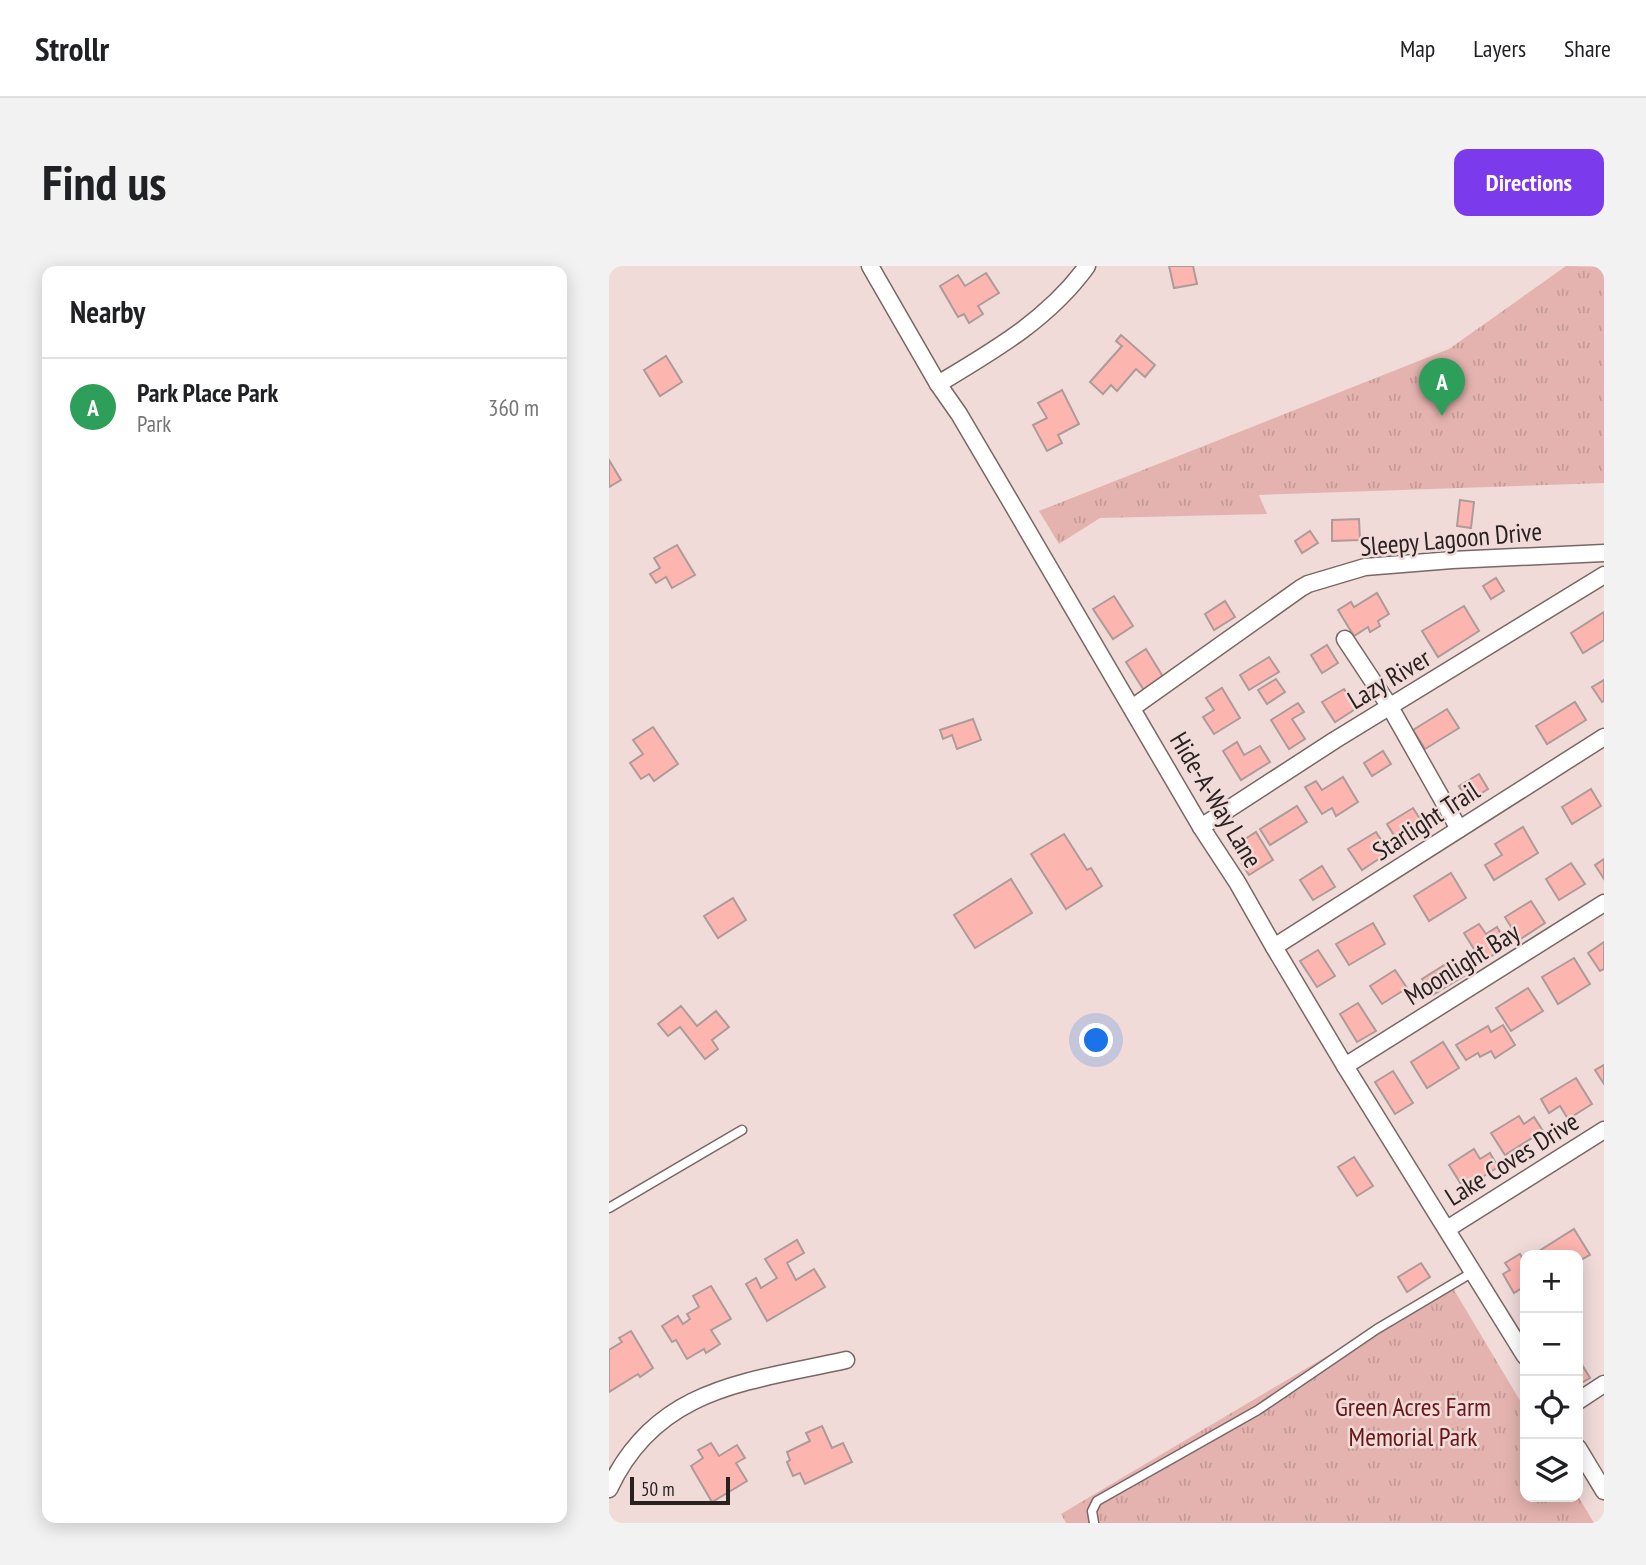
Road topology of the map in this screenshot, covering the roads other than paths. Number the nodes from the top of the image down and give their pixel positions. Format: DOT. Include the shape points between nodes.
graph roads {
  1 [pos="870,266"];
  2 [pos="1087,266"];
  3 [pos="938,384"];
  4 [pos="1604,553"];
  5 [pos="1604,575"];
  6 [pos="1345,639"];
  7 [pos="1390,707"];
  8 [pos="1132,708"];
  9 [pos="1604,737"];
  10 [pos="1201,827"];
  11 [pos="1459,830"];
  12 [pos="1604,903"];
  13 [pos="1274,947"];
  14 [pos="1345,1066"];
  15 [pos="742,1130"];
  16 [pos="1604,1130"];
  17 [pos="609,1208"];
  18 [pos="1447,1229"];
  19 [pos="1473,1272"];
  20 [pos="1520,1348"];
  21 [pos="846,1360"];
  22 [pos="1604,1384"];
  23 [pos="1583,1398"];
  24 [pos="1583,1456"];
  25 [pos="609,1489"];
  26 [pos="1604,1491"];
  27 [pos="1094,1523"];
  1 -- 3 [label="street, Hide-A-Way Lane"];
  2 -- 3 [label="street" via="1062,298 1021,332"];
  3 -- 8 [label="street, Hide-A-Way Lane"];
  4 -- 8 [label="street, Sleepy Lagoon Drive" via="1366,567 1308,584"];
  5 -- 7 [label="street, Lazy River"];
  6 -- 7 [label="street"];
  7 -- 10 [label="street, Lazy River"];
  7 -- 11 [label="street"];
  8 -- 10 [label="street, Hide-A-Way Lane"];
  9 -- 11 [label="street, Starlight Trail"];
  10 -- 13 [label="street, Hide-A-Way Lane"];
  11 -- 13 [label="street, Starlight Trail"];
  12 -- 14 [label="street, Moonlight Bay"];
  13 -- 14 [label="street, Hide-A-Way Lane"];
  14 -- 18 [label="street, Hide-A-Way Lane"];
  15 -- 17 [label="lane"];
  16 -- 18 [label="street, Lake Coves Drive"];
  18 -- 19 [label="street, Hide-A-Way Lane"];
  19 -- 20 [label="street, Hide-A-Way Lane"];
  19 -- 27 [label="lane" via="1377,1329 1258,1410 1097,1501 1092,1511"];
  21 -- 25 [label="street" via="728,1386 693,1400 646,1435"];
  22 -- 23 [label="street"];
  24 -- 26 [label="street"];
}
